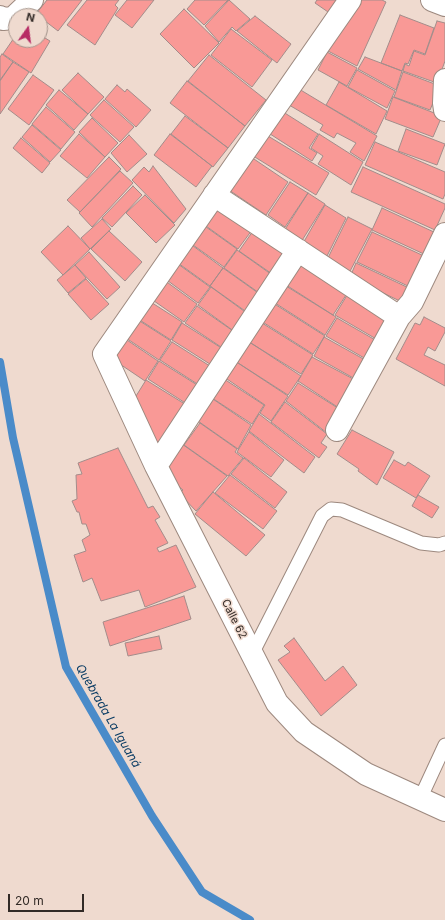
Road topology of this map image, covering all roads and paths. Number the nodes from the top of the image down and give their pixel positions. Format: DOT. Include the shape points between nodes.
graph roads {
  1 [pos="32,0"];
  2 [pos="350,0"];
  3 [pos="432,0"];
  4 [pos="445,5"];
  5 [pos="0,17"];
  6 [pos="445,80"];
  7 [pos="445,110"];
  8 [pos="214,195"];
  9 [pos="445,234"];
  10 [pos="298,250"];
  11 [pos="400,317"];
  12 [pos="337,430"];
  13 [pos="156,466"];
  14 [pos="445,542"];
  15 [pos="252,654"];
  16 [pos="445,745"];
  17 [pos="420,799"];
  18 [pos="445,810"];
  1 -- 5 [label="street" via="13,18"];
  2 -- 8 [label="street"];
  3 -- 4 [label="street"];
  6 -- 7 [label="street"];
  8 -- 10 [label="street"];
  8 -- 13 [label="street, Calle 62" via="104,354"];
  9 -- 11 [label="street" via="412,302"];
  10 -- 11 [label="street"];
  10 -- 13 [label="street"];
  11 -- 12 [label="street"];
  13 -- 15 [label="street, Calle 62"];
  14 -- 15 [label="lane" via="439,545 421,543 342,510 331,509 322,516"];
  15 -- 17 [label="street, Calle 62" via="277,703 304,732 366,774"];
  16 -- 17 [label="lane"];
  17 -- 18 [label="street, Calle 62"];
}
